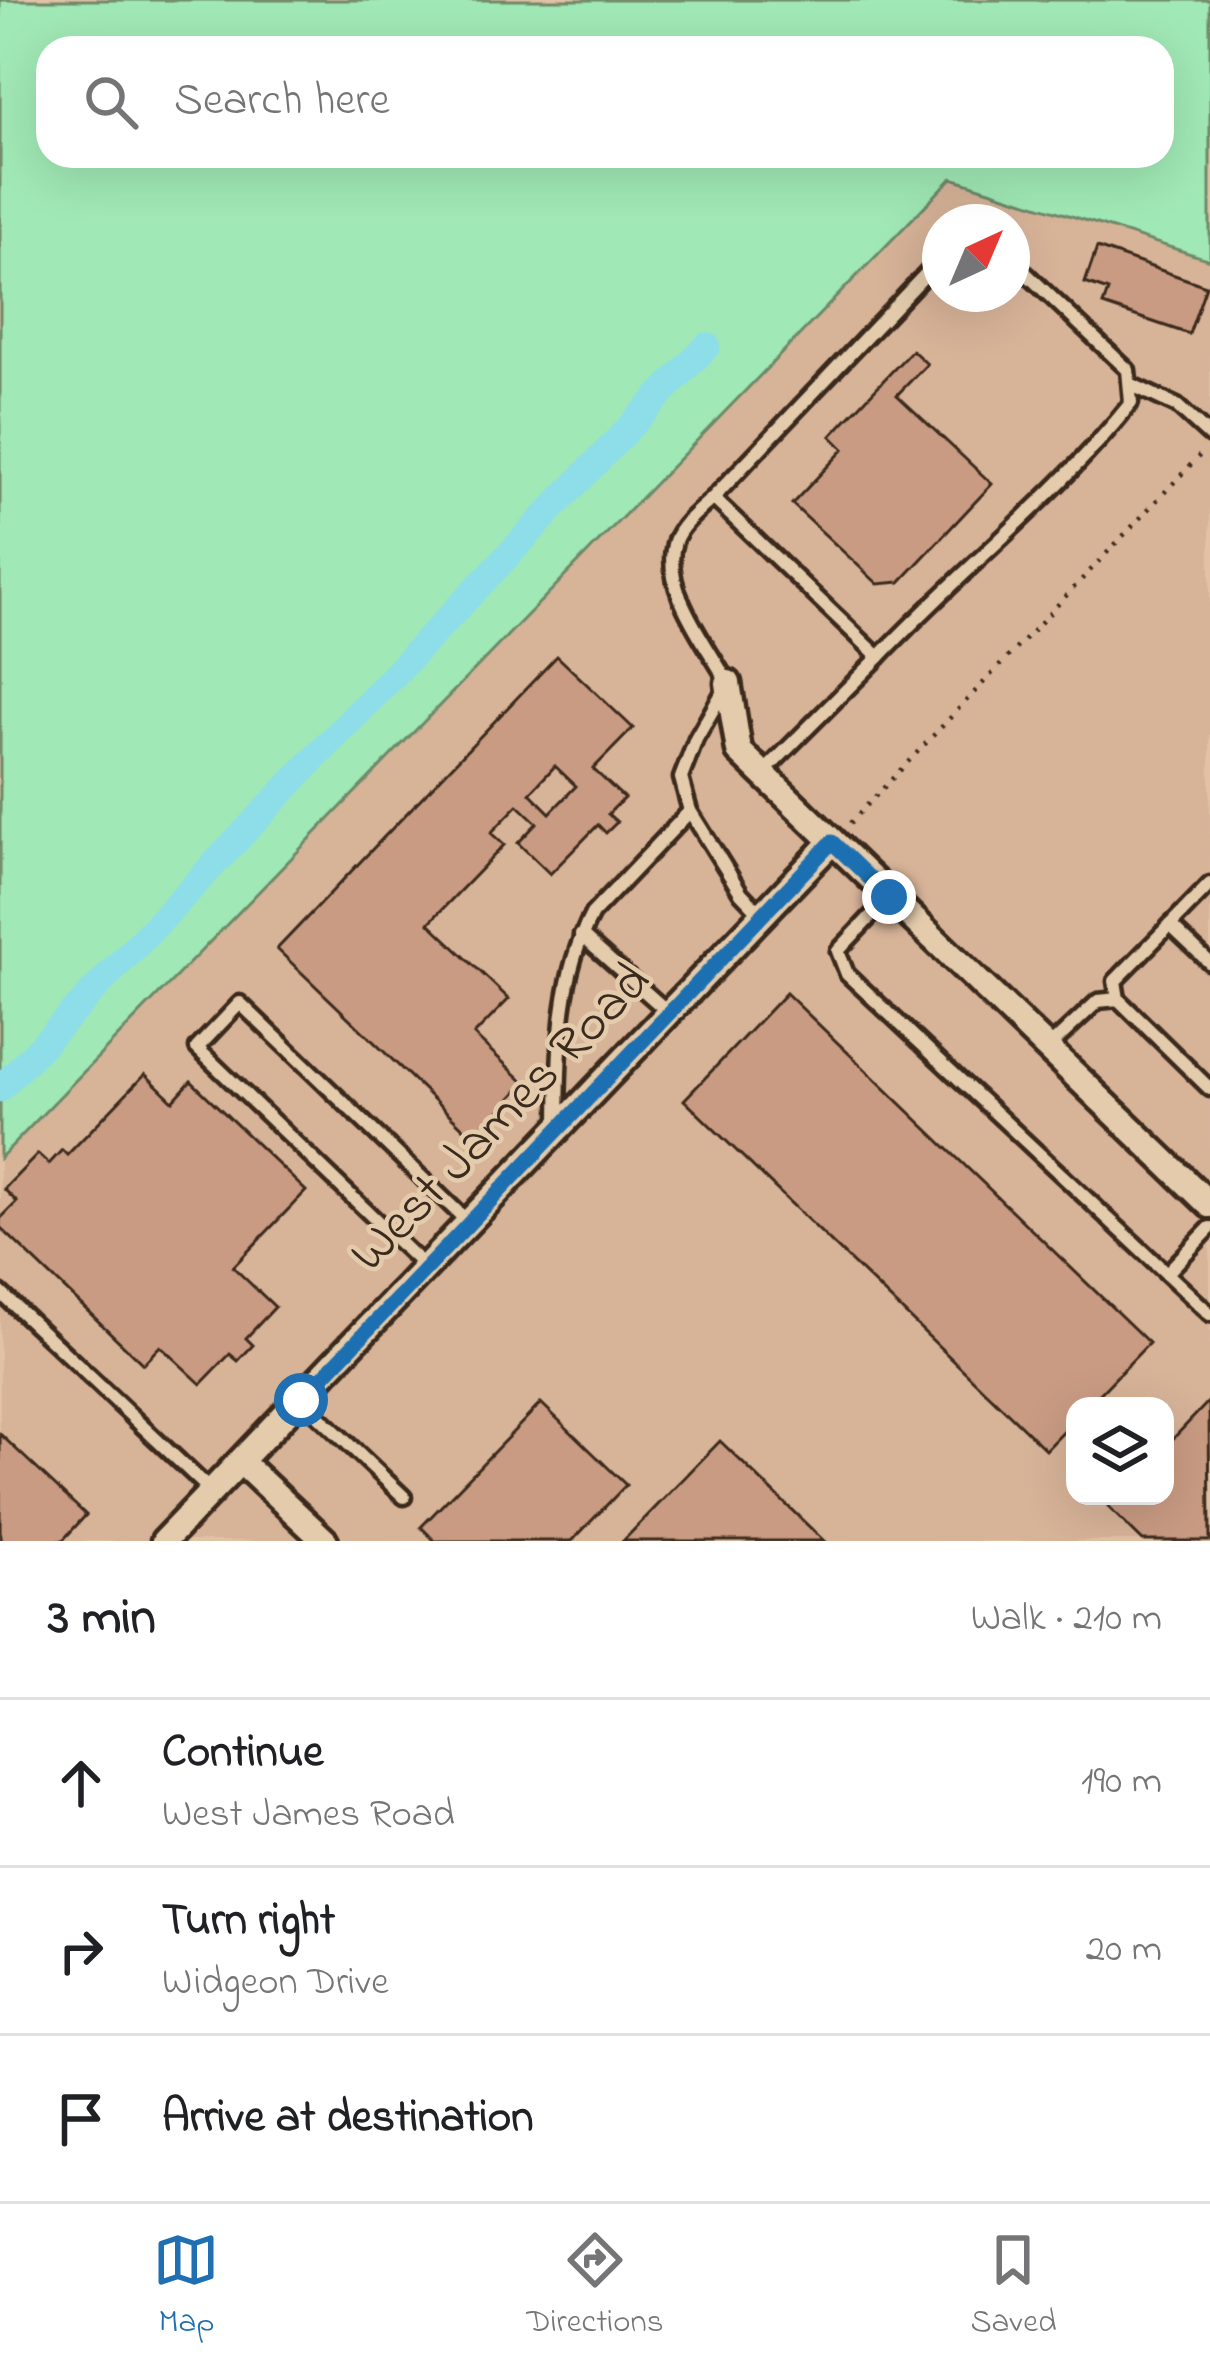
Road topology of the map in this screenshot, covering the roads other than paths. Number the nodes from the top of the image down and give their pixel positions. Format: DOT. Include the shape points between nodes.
graph roads {
  1 [pos="1030,277"];
  2 [pos="922,278"];
  3 [pos="1132,386"];
  4 [pos="1210,440"];
  5 [pos="713,497"];
  6 [pos="879,657"];
  7 [pos="728,682"];
  8 [pos="762,774"];
  9 [pos="690,811"];
  10 [pos="832,842"];
  11 [pos="1210,884"];
  12 [pos="889,897"];
  13 [pos="762,916"];
  14 [pos="1170,925"];
  15 [pos="581,935"];
  16 [pos="1210,963"];
  17 [pos="1118,999"];
  18 [pos="669,1013"];
  19 [pos="1047,1048"];
  20 [pos="1210,1089"];
  21 [pos="558,1130"];
  22 [pos="1210,1205"];
  23 [pos="469,1223"];
  24 [pos="1210,1228"];
  25 [pos="426,1268"];
  26 [pos="1166,1273"];
  27 [pos="0,1292"];
  28 [pos="1210,1314"];
  29 [pos="301,1400"];
  30 [pos="241,1462"];
  31 [pos="212,1492"];
  32 [pos="404,1497"];
  33 [pos="164,1541"];
  34 [pos="325,1541"];
  1 -- 3 [label="lane" via="1128,370"];
  2 -- 5 [label="lane"];
  3 -- 4 [label="lane" via="1177,406"];
  3 -- 6 [label="lane" via="1131,403 1114,423"];
  5 -- 6 [label="lane"];
  5 -- 7 [label="lane" via="676,537 672,560 677,590"];
  6 -- 8 [label="lane"];
  7 -- 8 [label="street" via="739,751"];
  7 -- 9 [label="lane" via="681,778"];
  8 -- 10 [label="street"];
  9 -- 13 [label="lane"];
  9 -- 15 [label="lane"];
  10 -- 12 [label="street"];
  10 -- 13 [label="street, West James Road"];
  11 -- 14 [label="lane"];
  12 -- 19 [label="street"];
  12 -- 26 [label="lane" via="838,951 847,974"];
  13 -- 18 [label="street, West James Road"];
  14 -- 16 [label="lane"];
  14 -- 17 [label="lane" via="1115,980"];
  15 -- 18 [label="lane"];
  15 -- 21 [label="lane" via="566,985"];
  17 -- 19 [label="lane" via="1098,1001"];
  17 -- 20 [label="lane"];
  18 -- 21 [label="street, West James Road"];
  19 -- 22 [label="street"];
  21 -- 23 [label="street, West James Road"];
  23 -- 25 [label="street, West James Road"];
  23 -- 25 [label="lane" via="240,1003 197,1048"];
  24 -- 26 [label="lane"];
  25 -- 29 [label="street, West James Road"];
  26 -- 28 [label="lane"];
  27 -- 31 [label="lane"];
  29 -- 30 [label="street, West James Road"];
  29 -- 32 [label="lane"];
  30 -- 31 [label="street, West James Road"];
  30 -- 34 [label="street"];
  31 -- 33 [label="street, West James Road"];
}
